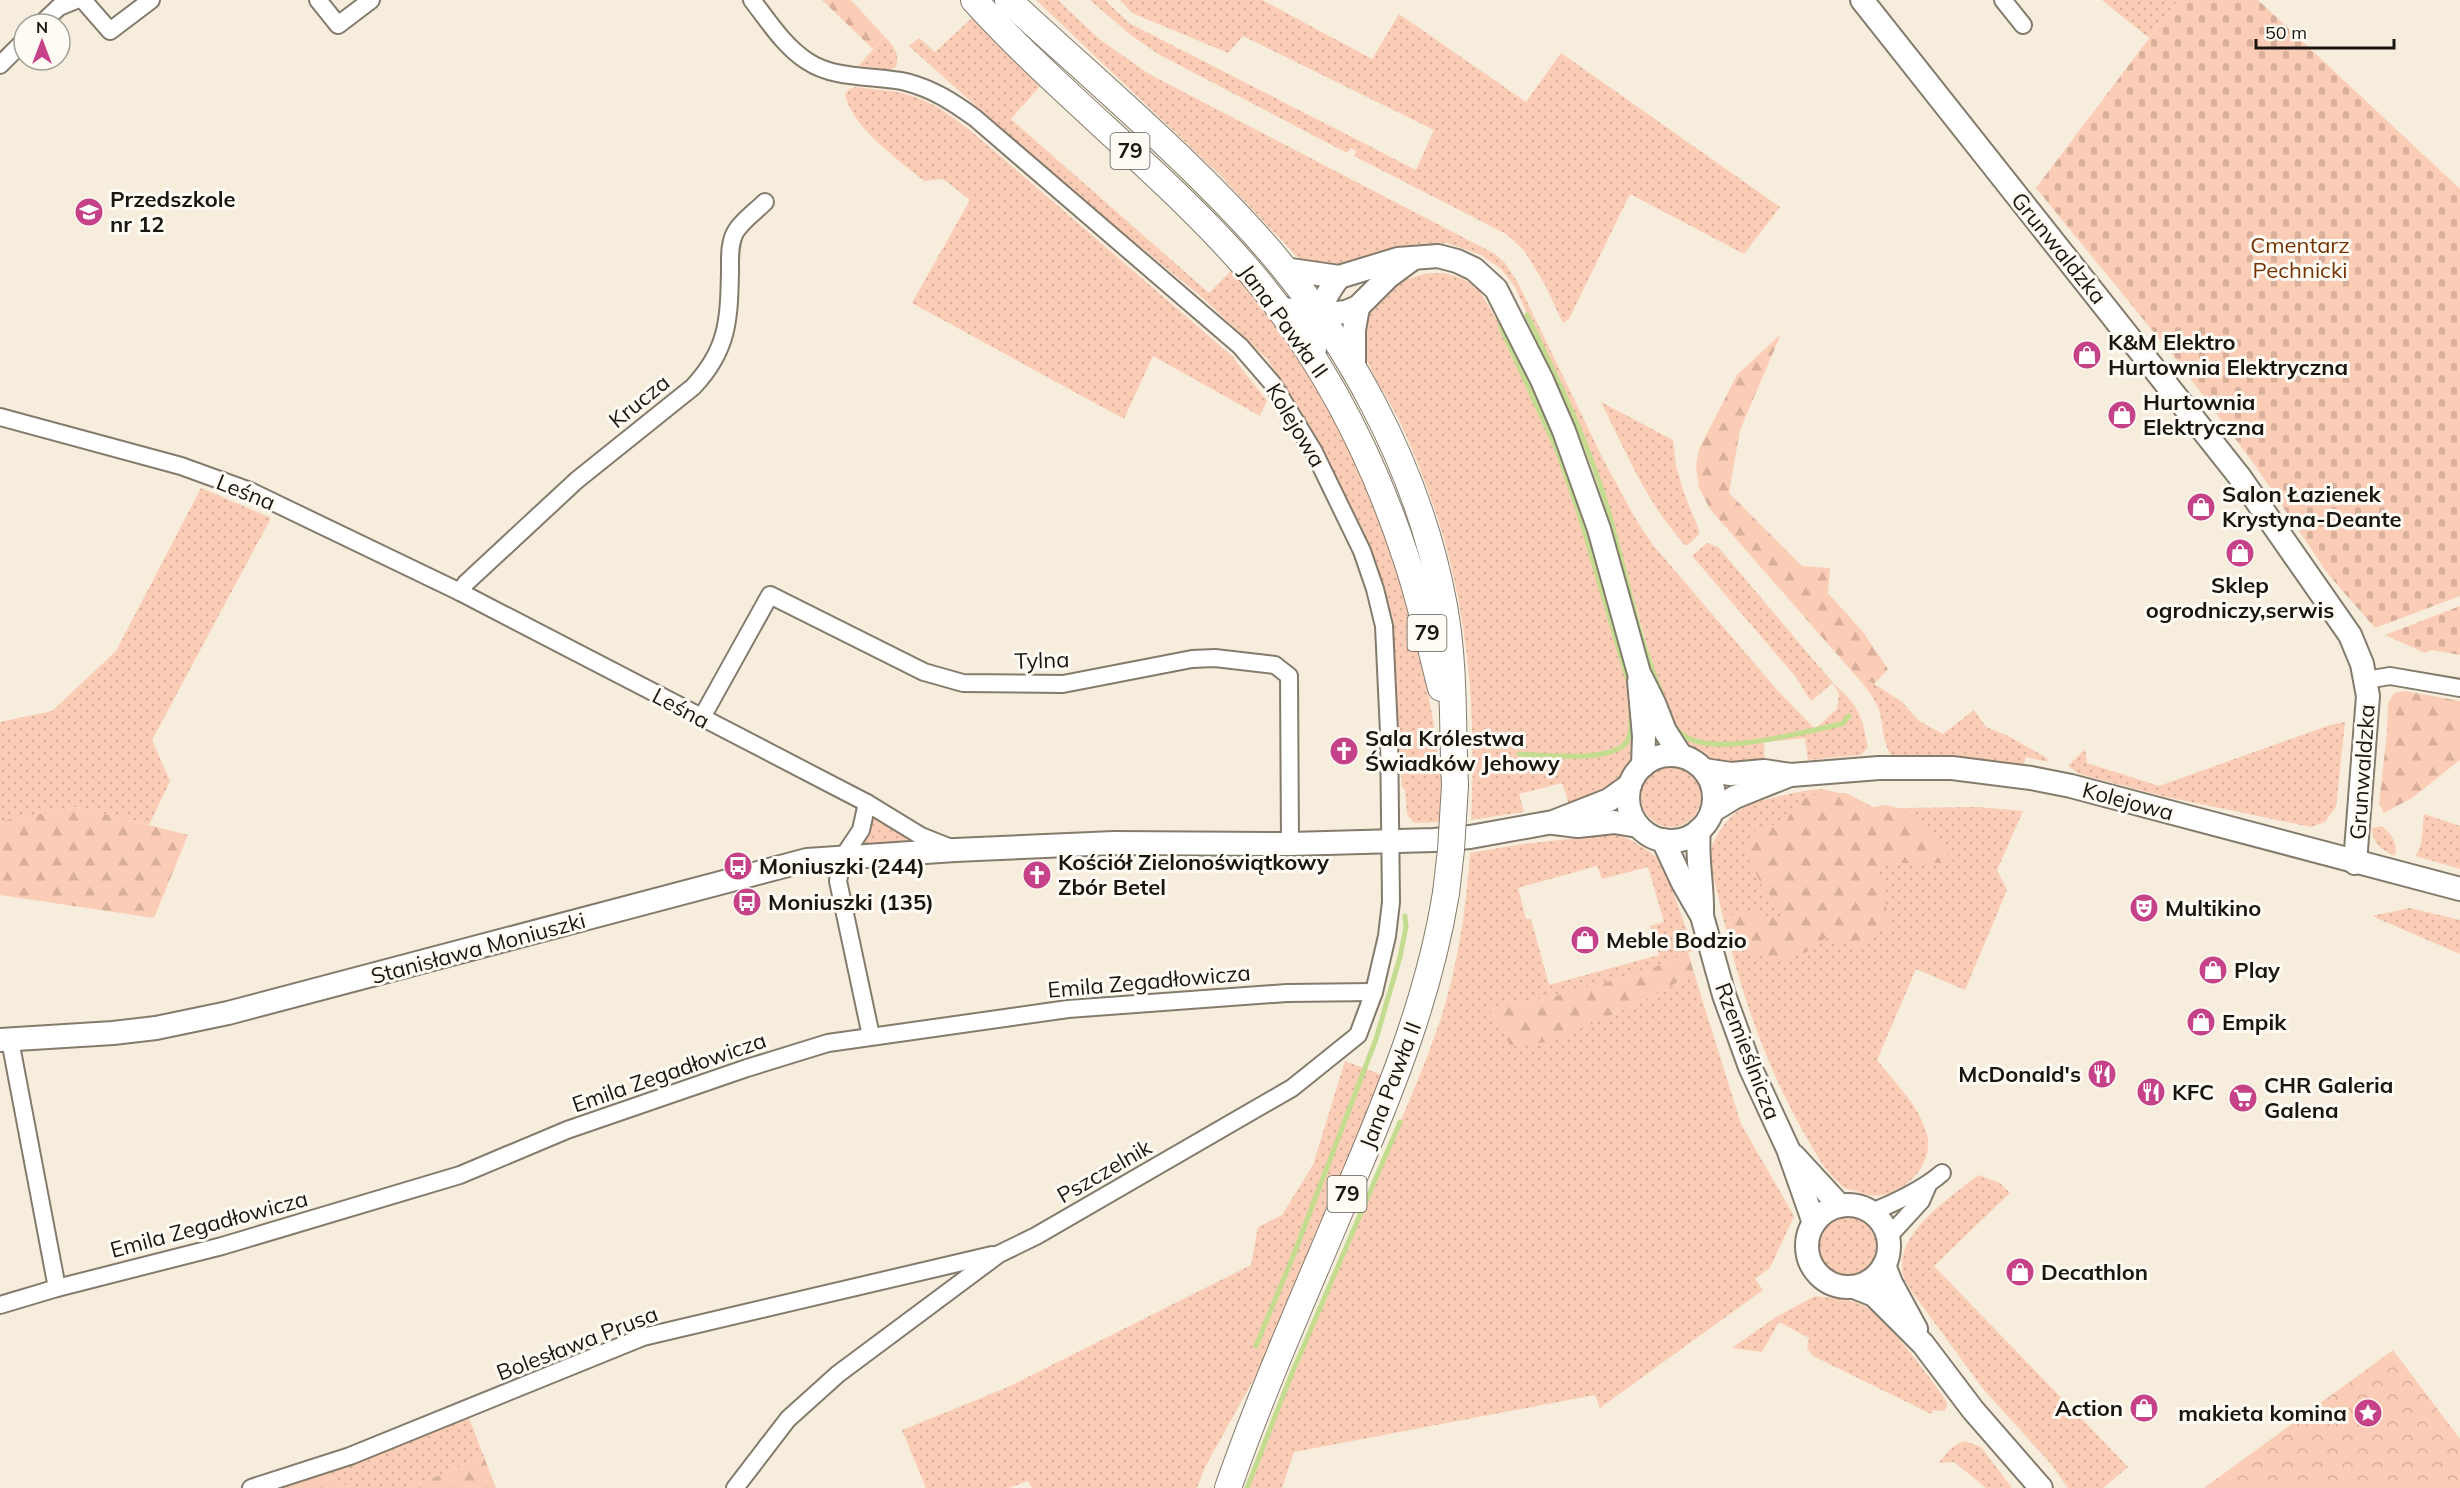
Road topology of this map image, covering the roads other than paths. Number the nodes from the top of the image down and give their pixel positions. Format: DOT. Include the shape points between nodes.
graph roads {
  1 [pos="76,0"];
  2 [pos="83,0"];
  3 [pos="151,0"];
  4 [pos="318,0"];
  5 [pos="370,0"];
  6 [pos="752,0"];
  7 [pos="974,0"];
  8 [pos="1008,0"];
  9 [pos="1862,0"];
  10 [pos="2003,0"];
  11 [pos="54,12"];
  12 [pos="2022,25"];
  13 [pos="12,52"];
  14 [pos="0,64"];
  15 [pos="765,202"];
  16 [pos="1416,257"];
  17 [pos="1284,269"];
  18 [pos="1339,278"];
  19 [pos="1358,307"];
  20 [pos="1280,308"];
  21 [pos="1318,315"];
  22 [pos="1314,357"];
  23 [pos="1354,371"];
  24 [pos="0,417"];
  25 [pos="460,592"];
  26 [pos="1639,673"];
  27 [pos="2366,680"];
  28 [pos="2460,688"];
  29 [pos="704,713"];
  30 [pos="1452,732"];
  31 [pos="1681,756"];
  32 [pos="1643,766"];
  33 [pos="1704,770"];
  34 [pos="1791,775"];
  35 [pos="1630,785"];
  36 [pos="867,804"];
  37 [pos="1712,810"];
  38 [pos="1552,822"];
  39 [pos="1638,826"];
  40 [pos="1700,830"];
  41 [pos="1663,840"];
  42 [pos="1390,841"];
  43 [pos="1290,844"];
  44 [pos="954,850"];
  45 [pos="843,857"];
  46 [pos="2355,863"];
  47 [pos="2459,890"];
  48 [pos="1702,916"];
  49 [pos="1374,992"];
  50 [pos="871,1036"];
  51 [pos="5,1040"];
  52 [pos="1788,1149"];
  53 [pos="1942,1173"];
  54 [pos="1928,1185"];
  55 [pos="1840,1206"];
  56 [pos="1871,1212"];
  57 [pos="1814,1223"];
  58 [pos="1888,1237"];
  59 [pos="999,1254"];
  60 [pos="1884,1265"];
  61 [pos="1854,1287"];
  62 [pos="57,1288"];
  63 [pos="0,1305"];
  64 [pos="1923,1344"];
  65 [pos="2030,1480"];
  66 [pos="251,1488"];
  67 [pos="735,1488"];
  68 [pos="1228,1488"];
  69 [pos="2042,1488"];
  1 -- 11 [label="street"];
  2 -- 3 [label="street" via="110,31"];
  4 -- 5 [label="street" via="338,25"];
  6 -- 42 [label="street, Kolejowa" via="787,46 809,63 832,72 928,89 975,118 1240,346 1272,383 1314,452 1362,551 1375,589 1384,626"];
  7 -- 20 [label="main road, Jana Pawła II / 79" via="1199,217"];
  8 -- 17 [label="main road, Jana Pawła II / 79" via="1222,200"];
  9 -- 27 [label="street, Grunwaldzka" via="2239,476 2350,634"];
  10 -- 12 [label="street"];
  13 -- 14 [label="street"];
  15 -- 25 [label="street, Krucza" via="735,232 726,326 720,351 708,372 577,480"];
  16 -- 18 [label="street" via="1381,263"];
  16 -- 19 [label="street" via="1388,277"];
  16 -- 26 [label="street" via="1438,256 1467,265 1489,281 1501,298 1542,380 1581,477"];
  17 -- 18 [label="street"];
  17 -- 21 [label="main road, Jana Pawła II / 79"];
  18 -- 21 [label="street" via="1322,301"];
  19 -- 21 [label="street" via="1339,314"];
  19 -- 23 [label="street"];
  20 -- 21 [label="street"];
  20 -- 22 [label="main road, Jana Pawła II / 79"];
  21 -- 22 [label="street"];
  21 -- 23 [label="main road, Jana Pawła II / 79"];
  22 -- 30 [label="main road, Jana Pawła II / 79" via="1356,432 1384,496 1420,603"];
  23 -- 30 [label="main road, Jana Pawła II / 79" via="1399,460 1437,573 1452,664"];
  24 -- 25 [label="street, Leśna" via="181,466 250,491"];
  25 -- 29 [label="street, Leśna"];
  26 -- 31 [label="street"];
  26 -- 32 [label="street"];
  27 -- 28 [label="street, Grunwaldzka" via="2390,676"];
  27 -- 46 [label="street, Grunwaldzka" via="2366,736"];
  29 -- 36 [label="street, Leśna"];
  29 -- 43 [label="street, Tylna" via="770,595 924,672 963,683 1063,684 1192,659 1275,664 1289,676"];
  30 -- 68 [label="main road, Jana Pawła II / 79, bridge" via="1455,785 1451,850 1425,990 1399,1068"];
  31 -- 32 [label="street" via="1660,756"];
  31 -- 33 [label="street"];
  32 -- 35 [label="street"];
  33 -- 34 [label="street, Kolejowa"];
  33 -- 37 [label="street" via="1714,789"];
  34 -- 37 [label="street, Kolejowa"];
  34 -- 46 [label="street, Kolejowa" via="1879,768 1952,768 2031,778"];
  35 -- 38 [label="street" via="1609,800"];
  35 -- 39 [label="street" via="1628,799"];
  36 -- 44 [label="street, Leśna" via="921,836"];
  36 -- 45 [label="street" via="861,830"];
  37 -- 40 [label="street"];
  38 -- 39 [label="street"];
  38 -- 42 [label="street" via="1470,837"];
  39 -- 41 [label="street"];
  40 -- 41 [label="street" via="1677,840"];
  40 -- 48 [label="street, Rzemieślnicza"];
  41 -- 48 [label="street, Rzemieślnicza"];
  42 -- 43 [label="street, Leśna"];
  42 -- 49 [label="street, Pszczelnik" via="1391,902"];
  43 -- 44 [label="street, Leśna" via="1114,843"];
  44 -- 45 [label="street, Stanisława Moniuszki"];
  45 -- 50 [label="street" via="838,881"];
  45 -- 51 [label="street, Stanisława Moniuszki" via="781,866 228,1013 156,1028"];
  46 -- 47 [label="street, Kolejowa"];
  48 -- 52 [label="street, Rzemieślnicza" via="1750,1067"];
  49 -- 50 [label="street, Emila Zegadłowicza" via="1287,993 1068,1009"];
  49 -- 59 [label="street, Pszczelnik" via="1358,1035 1292,1088"];
  50 -- 62 [label="street, Emila Zegadłowicza" via="828,1043 747,1068 567,1130 460,1175 222,1246"];
  51 -- 62 [label="street"];
  52 -- 55 [label="street, Rzemieślnicza"];
  52 -- 57 [label="street, Rzemieślnicza"];
  53 -- 54 [label="street"];
  54 -- 56 [label="street"];
  54 -- 58 [label="street" via="1921,1201"];
  55 -- 56 [label="street" via="1857,1206"];
  55 -- 57 [label="street" via="1825,1212"];
  56 -- 58 [label="street"];
  57 -- 61 [label="street" via="1807,1239 1814,1269 1825,1280"];
  58 -- 60 [label="street" via="1889,1252"];
  59 -- 66 [label="street, Bolesława Prusa" via="644,1337 350,1456"];
  59 -- 67 [label="street, Pszczelnik" via="838,1374 804,1404"];
  60 -- 61 [label="street" via="1872,1280"];
  60 -- 64 [label="street"];
  61 -- 64 [label="street" via="1874,1295"];
  62 -- 63 [label="street, Emila Zegadłowicza"];
  64 -- 65 [label="street"];
  65 -- 69 [label="street"];
}
